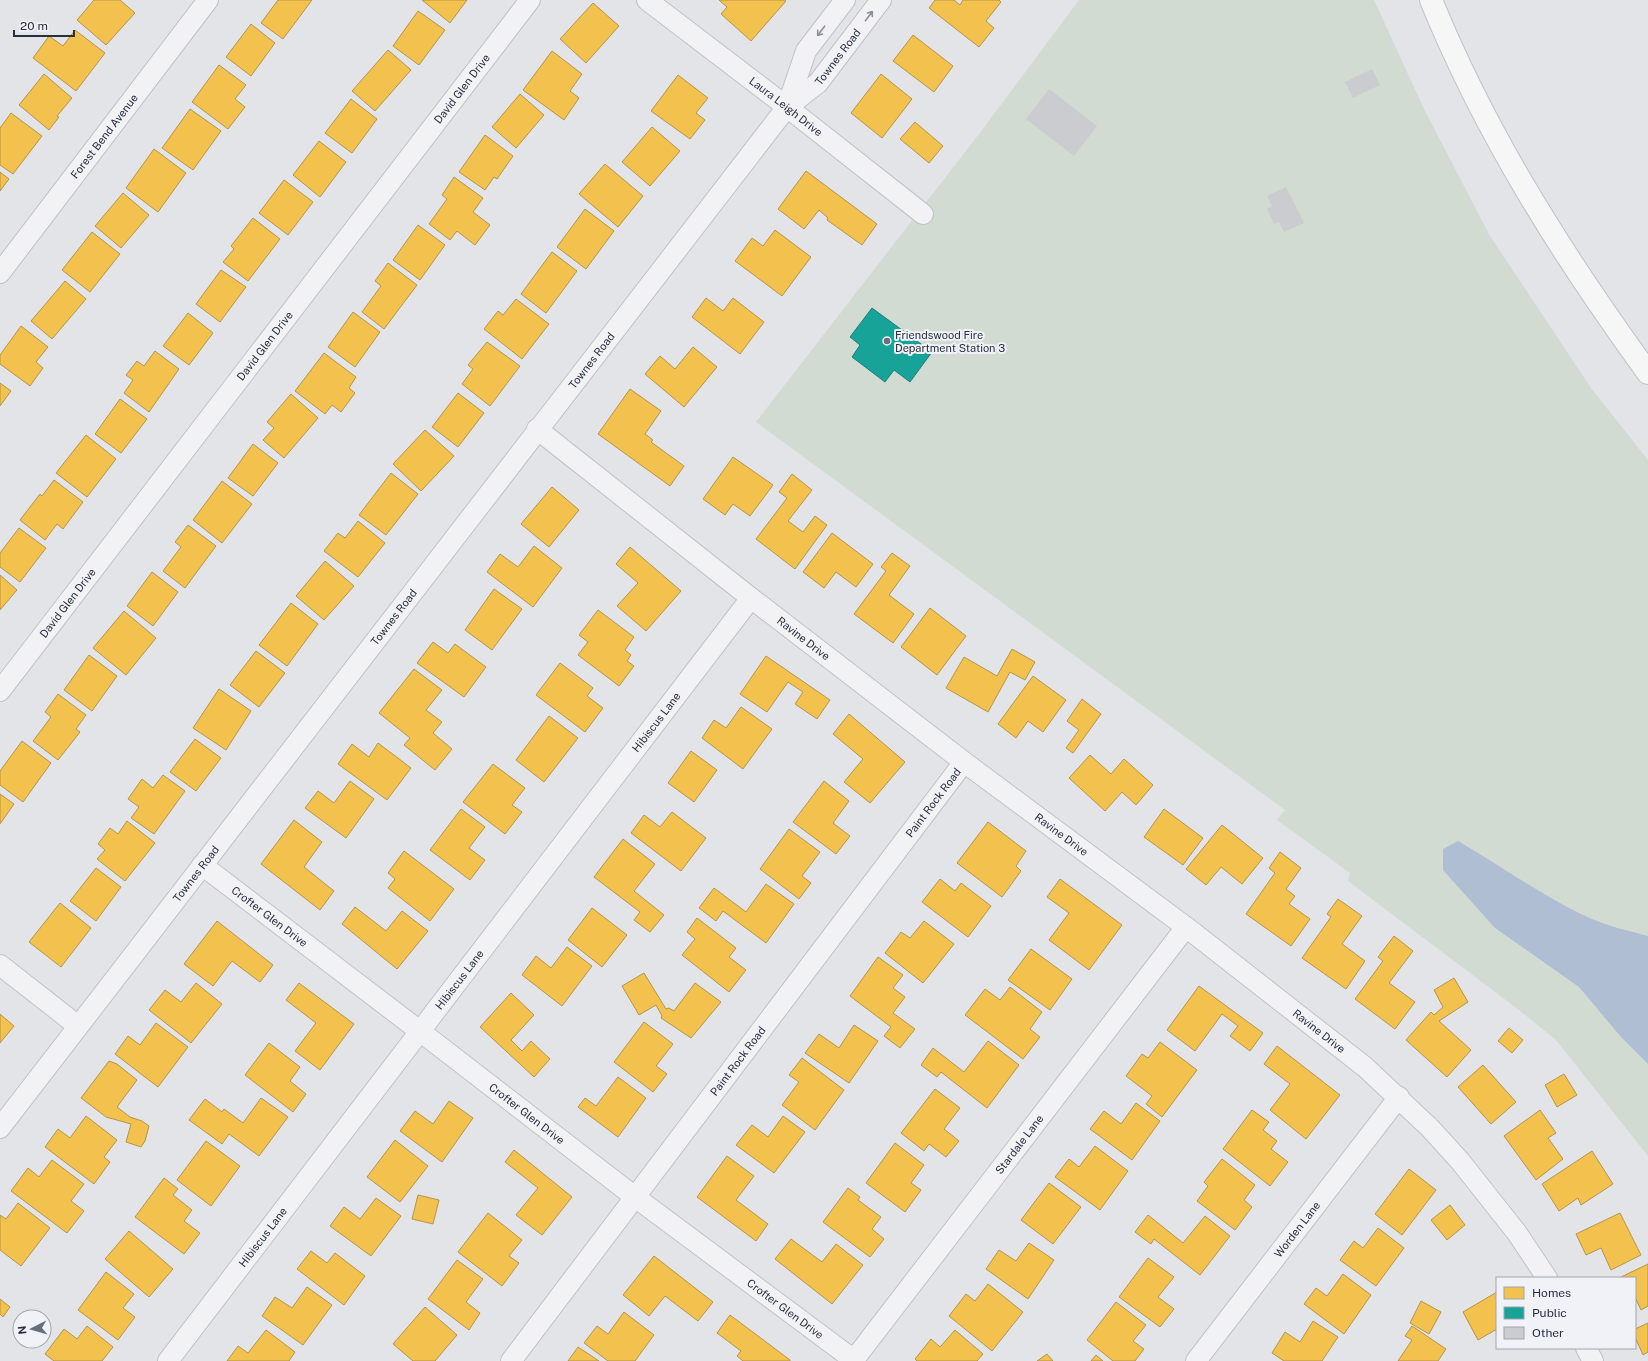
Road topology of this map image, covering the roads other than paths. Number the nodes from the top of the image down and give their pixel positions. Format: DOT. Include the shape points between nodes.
graph roads {
  1 [pos="208,0"];
  2 [pos="530,0"];
  3 [pos="647,0"];
  4 [pos="845,0"];
  5 [pos="881,0"];
  6 [pos="1431,0"];
  7 [pos="667,6"];
  8 [pos="787,107"];
  9 [pos="923,214"];
  10 [pos="0,273"];
  11 [pos="1648,373"];
  12 [pos="537,429"];
  13 [pos="751,598"];
  14 [pos="0,691"];
  15 [pos="964,762"];
  16 [pos="202,865"];
  17 [pos="1186,927"];
  18 [pos="0,965"];
  19 [pos="78,1026"];
  20 [pos="421,1032"];
  21 [pos="1399,1097"];
  22 [pos="0,1128"];
  23 [pos="635,1197"];
  24 [pos="1546,1277"];
  25 [pos="853,1360"];
  26 [pos="168,1361"];
  27 [pos="511,1361"];
  28 [pos="1196,1361"];
  1 -- 10 [label="street, Forest Bend Avenue"];
  2 -- 14 [label="street, David Glen Drive"];
  3 -- 7 [label="street, Laura Leigh Drive"];
  4 -- 8 [label="street, Townes Road, one-way" via="806,51"];
  8 -- 5 [label="street, Townes Road, one-way" via="818,83"];
  6 -- 11 [label="main road" via="1482,111 1519,177 1558,244"];
  7 -- 8 [label="street, Laura Leigh Drive"];
  8 -- 9 [label="street, Laura Leigh Drive"];
  8 -- 12 [label="street, Townes Road"];
  12 -- 13 [label="street, Ravine Drive"];
  12 -- 16 [label="street, Townes Road"];
  13 -- 15 [label="street, Ravine Drive"];
  13 -- 20 [label="street, Hibiscus Lane"];
  15 -- 17 [label="street, Ravine Drive"];
  15 -- 23 [label="street, Paint Rock Road"];
  16 -- 19 [label="street, Townes Road"];
  16 -- 20 [label="street, Crofter Glen Drive"];
  17 -- 21 [label="street, Ravine Drive" via="1365,1067"];
  17 -- 25 [label="street, Stardale Lane"];
  18 -- 19 [label="street"];
  19 -- 22 [label="street, Townes Road"];
  20 -- 23 [label="street, Crofter Glen Drive"];
  20 -- 26 [label="street, Hibiscus Lane"];
  21 -- 24 [label="street, Ravine Drive" via="1430,1128 1488,1195"];
  21 -- 28 [label="street, Worden Lane"];
  23 -- 25 [label="street, Crofter Glen Drive"];
  23 -- 27 [label="street, Paint Rock Road"];
}
